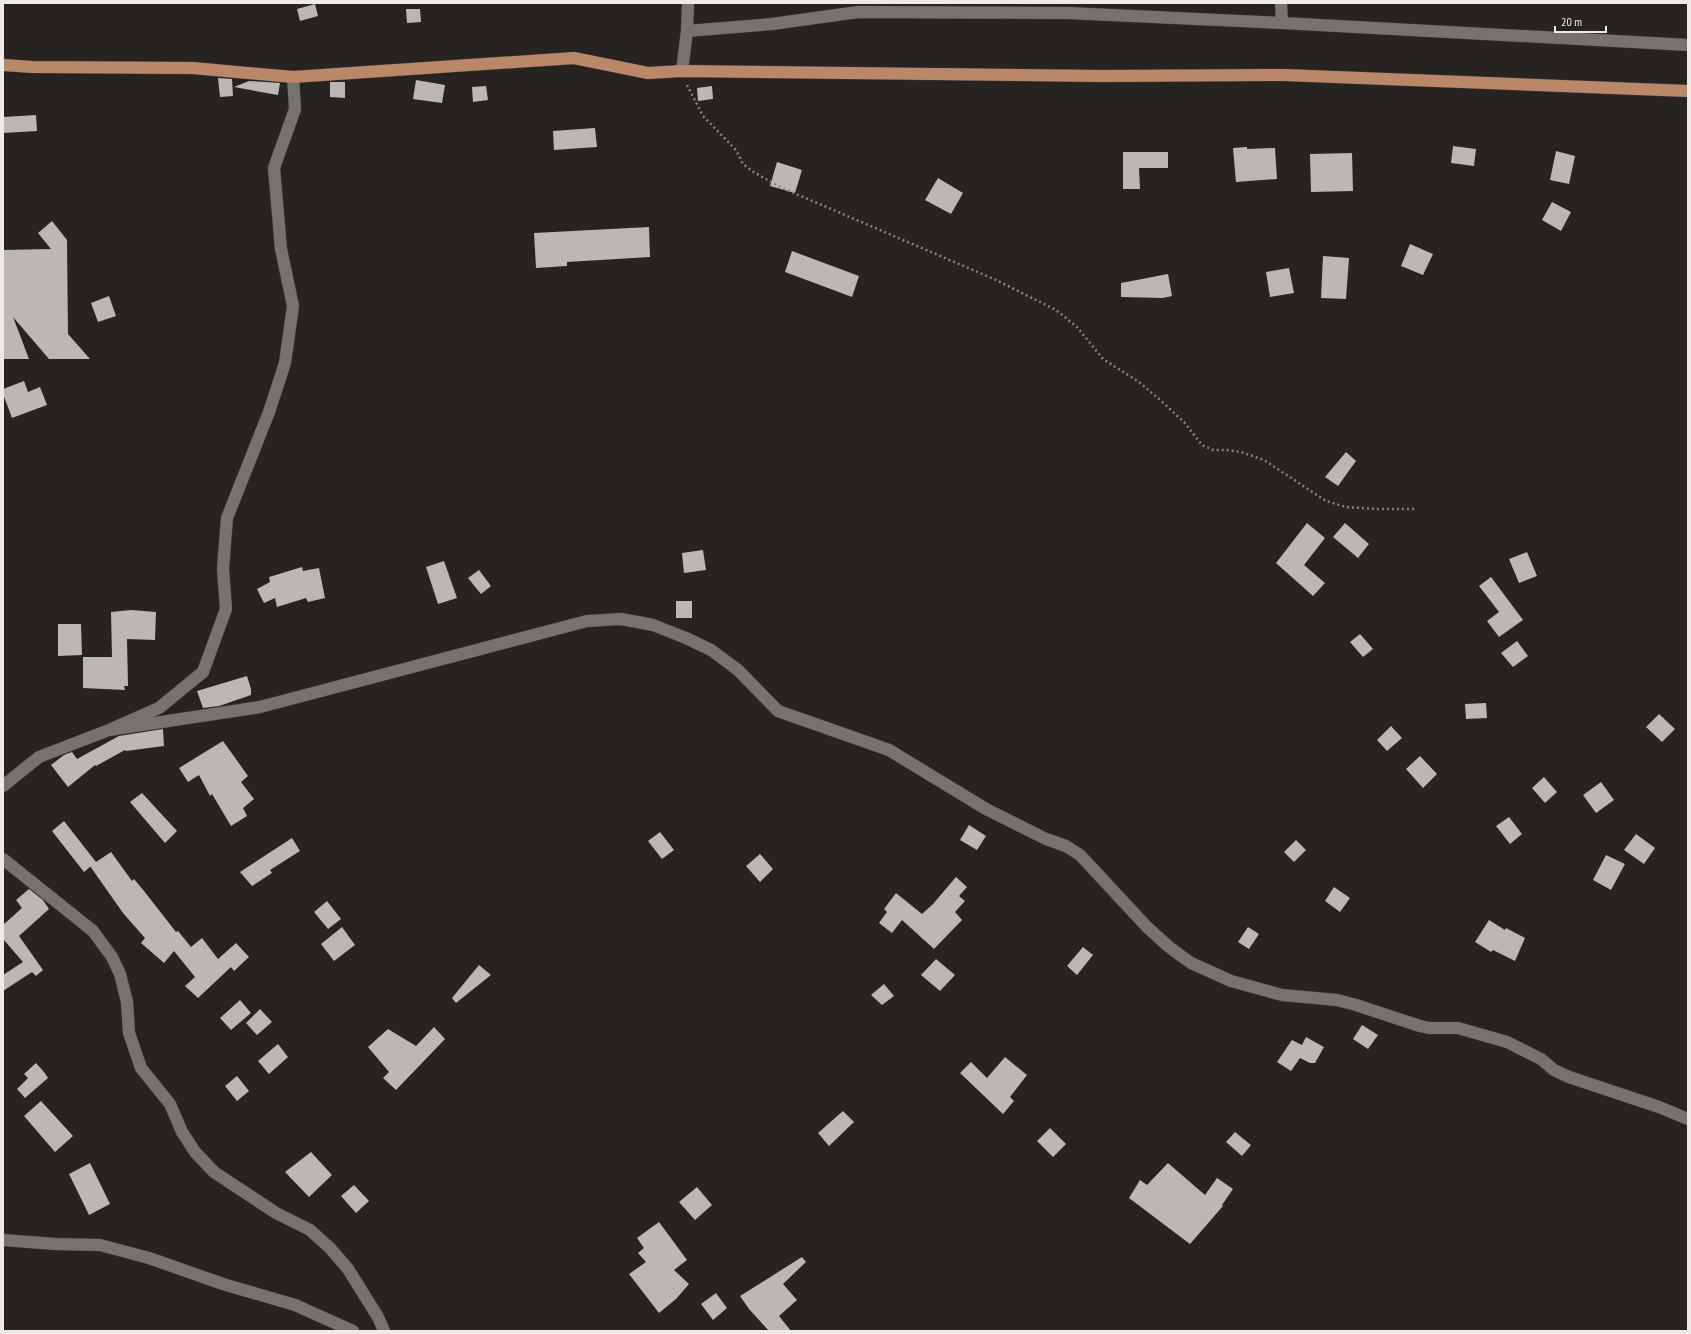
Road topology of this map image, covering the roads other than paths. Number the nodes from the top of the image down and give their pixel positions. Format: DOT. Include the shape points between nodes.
graph roads {
  1 [pos="688,3"];
  2 [pos="1281,3"];
  3 [pos="844,8"];
  4 [pos="1282,23"];
  5 [pos="687,31"];
  6 [pos="1688,45"];
  7 [pos="3,65"];
  8 [pos="682,71"];
  9 [pos="293,77"];
  10 [pos="1688,91"];
  11 [pos="109,730"];
  12 [pos="3,786"];
  13 [pos="3,859"];
  14 [pos="1688,1119"];
  15 [pos="3,1240"];
  16 [pos="353,1331"];
  17 [pos="384,1331"];
  1 -- 5 [label="street"];
  2 -- 4 [label="street"];
  3 -- 4 [label="street" via="858,12 1068,13"];
  3 -- 5 [label="street" via="772,24"];
  4 -- 6 [label="street"];
  5 -- 8 [label="street"];
  7 -- 9 [label="main road" via="193,68"];
  8 -- 9 [label="main road" via="648,73 574,58"];
  8 -- 10 [label="main road" via="1088,76 1284,75"];
  9 -- 11 [label="street" via="295,109 274,168 281,249 293,306 285,363 269,412 227,518 223,569 226,610 203,672 159,708"];
  11 -- 12 [label="street" via="39,757"];
  11 -- 14 [label="street" via="260,707 587,621 621,619 653,625 711,650 738,670 778,711 889,750 986,809 1046,839 1066,846 1080,855 1169,947 1191,963 1231,981 1282,995 1337,1000 1420,1026 1458,1028 1507,1042 1569,1077"];
  13 -- 17 [label="street" via="93,931 112,957 120,974 127,1002 129,1033 141,1068 170,1104 182,1132 195,1152 214,1172 276,1213 310,1230 330,1248 348,1269"];
  15 -- 16 [label="street" via="100,1245 295,1305"];
}
